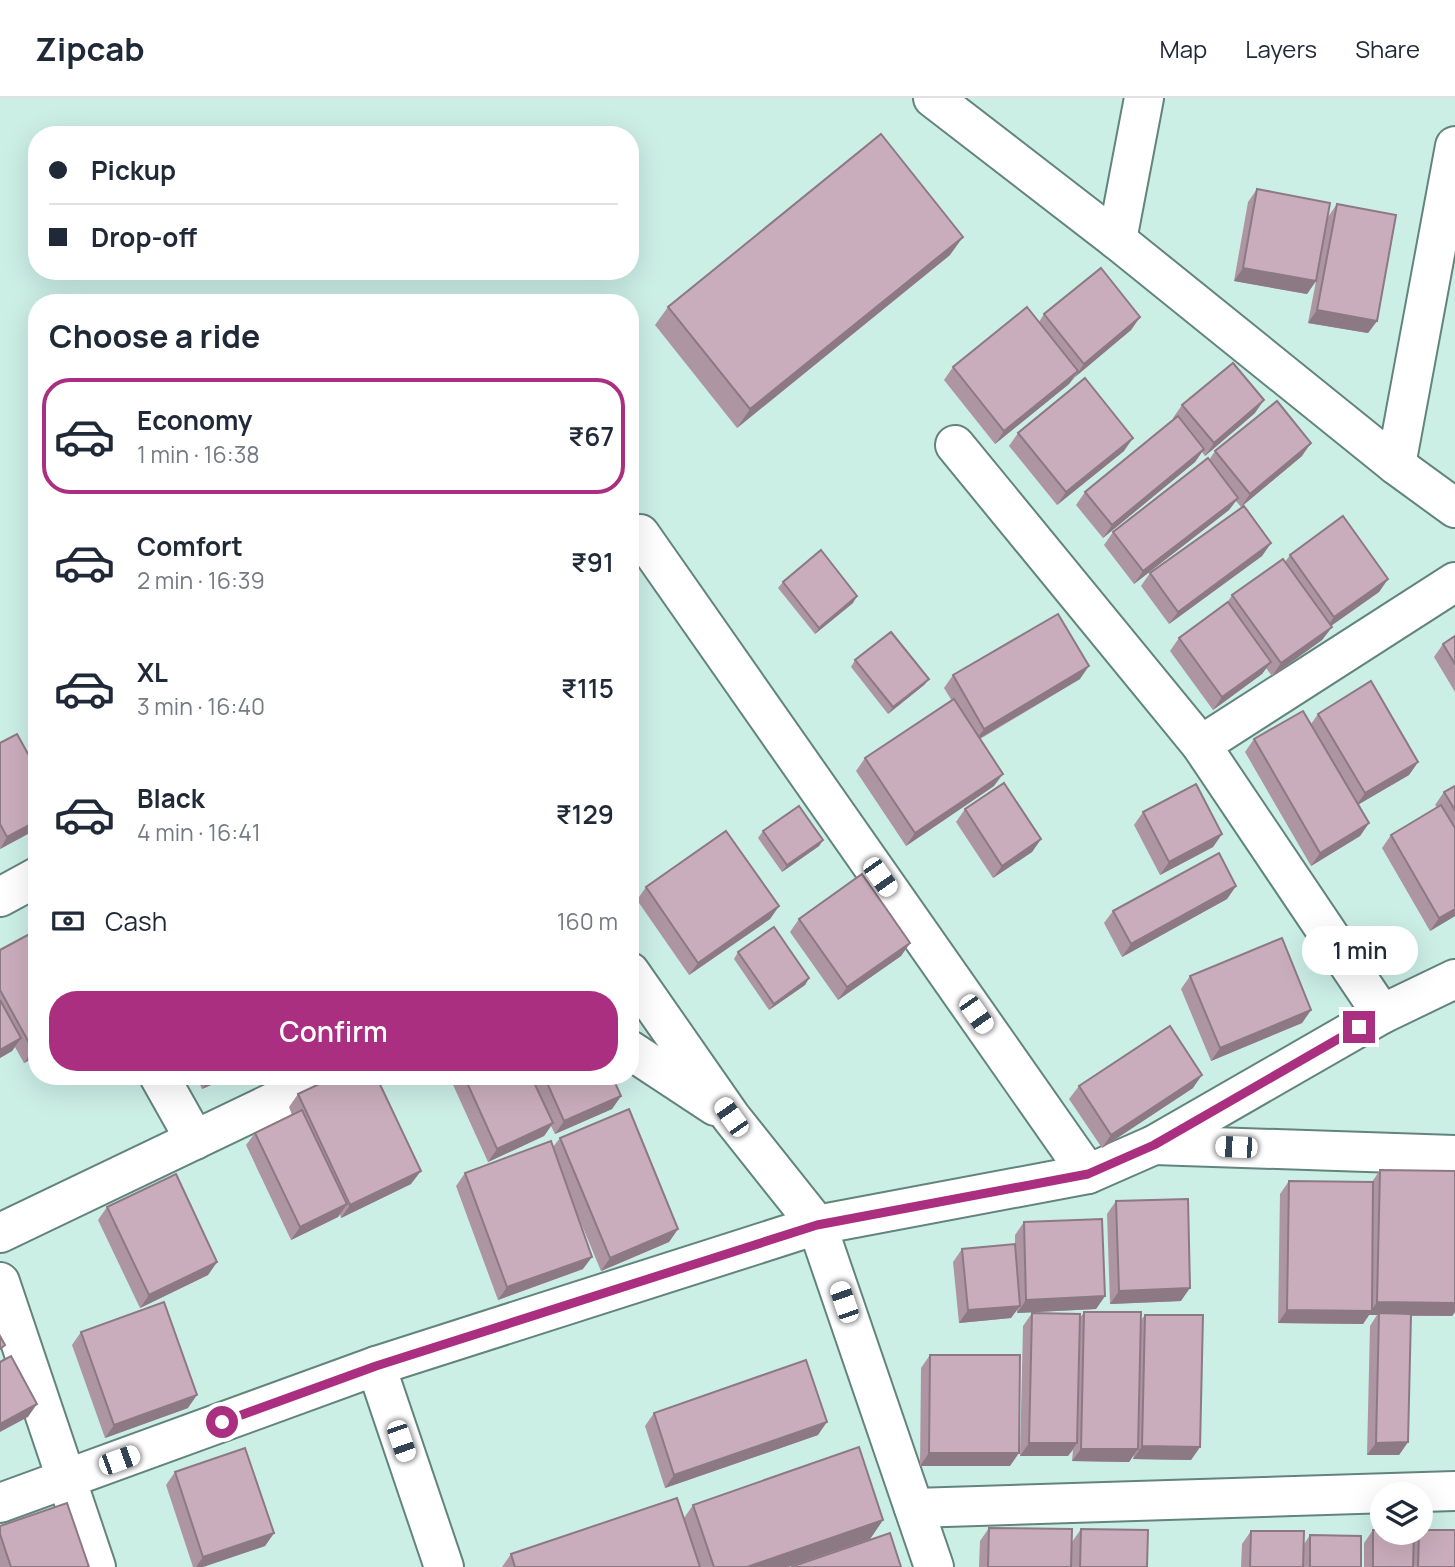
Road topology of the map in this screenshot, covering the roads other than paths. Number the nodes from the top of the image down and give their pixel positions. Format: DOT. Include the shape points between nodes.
graph roads {
  1 [pos="933,98"];
  2 [pos="1144,98"];
  3 [pos="1455,146"];
  4 [pos="1117,240"];
  5 [pos="955,445"];
  6 [pos="1396,465"];
  7 [pos="1455,508"];
  8 [pos="640,534"];
  9 [pos="1455,582"];
  10 [pos="1201,745"];
  11 [pos="28,882"];
  12 [pos="0,897"];
  13 [pos="1455,979"];
  14 [pos="639,985"];
  15 [pos="1382,1014"];
  16 [pos="639,1056"];
  17 [pos="164,1085"];
  18 [pos="309,1085"];
  19 [pos="731,1117"];
  20 [pos="195,1140"];
  21 [pos="1154,1145"];
  22 [pos="1455,1155"];
  23 [pos="1088,1174"];
  24 [pos="817,1225"];
  25 [pos="0,1233"];
  26 [pos="0,1282"];
  27 [pos="376,1366"];
  28 [pos="68,1479"];
  29 [pos="1455,1491"];
  30 [pos="0,1503"];
  31 [pos="914,1508"];
  32 [pos="96,1567"];
  33 [pos="444,1567"];
  34 [pos="934,1567"];
  1 -- 4 [label="street"];
  2 -- 4 [label="street"];
  3 -- 6 [label="street"];
  4 -- 6 [label="street"];
  5 -- 10 [label="street"];
  6 -- 7 [label="street"];
  8 -- 23 [label="street"];
  9 -- 10 [label="street"];
  10 -- 15 [label="street"];
  11 -- 12 [label="street"];
  13 -- 15 [label="street"];
  14 -- 19 [label="street"];
  15 -- 21 [label="street"];
  16 -- 19 [label="street"];
  17 -- 20 [label="street"];
  18 -- 20 [label="street"];
  19 -- 24 [label="street"];
  20 -- 25 [label="street"];
  21 -- 22 [label="street"];
  21 -- 23 [label="street"];
  23 -- 24 [label="street"];
  24 -- 27 [label="street"];
  24 -- 31 [label="street"];
  26 -- 28 [label="street"];
  27 -- 28 [label="street"];
  27 -- 33 [label="street"];
  28 -- 30 [label="street"];
  28 -- 32 [label="street"];
  29 -- 31 [label="street"];
  31 -- 34 [label="street"];
}
